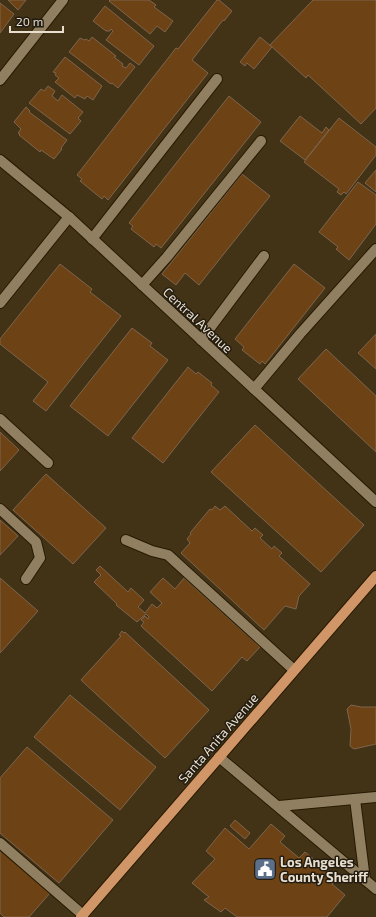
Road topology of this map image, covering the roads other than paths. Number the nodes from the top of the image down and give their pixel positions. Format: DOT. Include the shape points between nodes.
graph roads {
  1 [pos="63,0"];
  2 [pos="217,79"];
  3 [pos="0,80"];
  4 [pos="261,141"];
  5 [pos="0,160"];
  6 [pos="69,217"];
  7 [pos="92,239"];
  8 [pos="376,249"];
  9 [pos="264,256"];
  10 [pos="142,285"];
  11 [pos="0,303"];
  12 [pos="201,340"];
  13 [pos="254,389"];
  14 [pos="0,419"];
  15 [pos="48,463"];
  16 [pos="376,502"];
  17 [pos="0,509"];
  18 [pos="126,540"];
  19 [pos="376,576"];
  20 [pos="26,579"];
  21 [pos="294,670"];
  22 [pos="219,757"];
  23 [pos="376,797"];
  24 [pos="355,799"];
  25 [pos="279,806"];
  26 [pos="0,844"];
  27 [pos="365,880"];
  28 [pos="376,889"];
  29 [pos="82,916"];
  1 -- 3 [label="street"];
  2 -- 7 [label="street"];
  4 -- 10 [label="street" via="167,258"];
  5 -- 6 [label="street, Central Avenue"];
  6 -- 7 [label="street, Central Avenue"];
  6 -- 11 [label="street"];
  7 -- 10 [label="street, Central Avenue"];
  8 -- 13 [label="street"];
  9 -- 12 [label="street"];
  10 -- 12 [label="street, Central Avenue"];
  12 -- 13 [label="street, Central Avenue"];
  13 -- 16 [label="street, Central Avenue"];
  14 -- 15 [label="street"];
  17 -- 20 [label="street" via="36,542 40,558"];
  18 -- 21 [label="street" via="168,555"];
  19 -- 21 [label="main road, Santa Anita Avenue"];
  21 -- 22 [label="main road, Santa Anita Avenue"];
  22 -- 25 [label="street"];
  22 -- 29 [label="main road, Santa Anita Avenue"];
  23 -- 24 [label="street"];
  24 -- 25 [label="street"];
  24 -- 27 [label="street"];
  25 -- 27 [label="street"];
  26 -- 29 [label="street"];
  27 -- 28 [label="street"];
}
